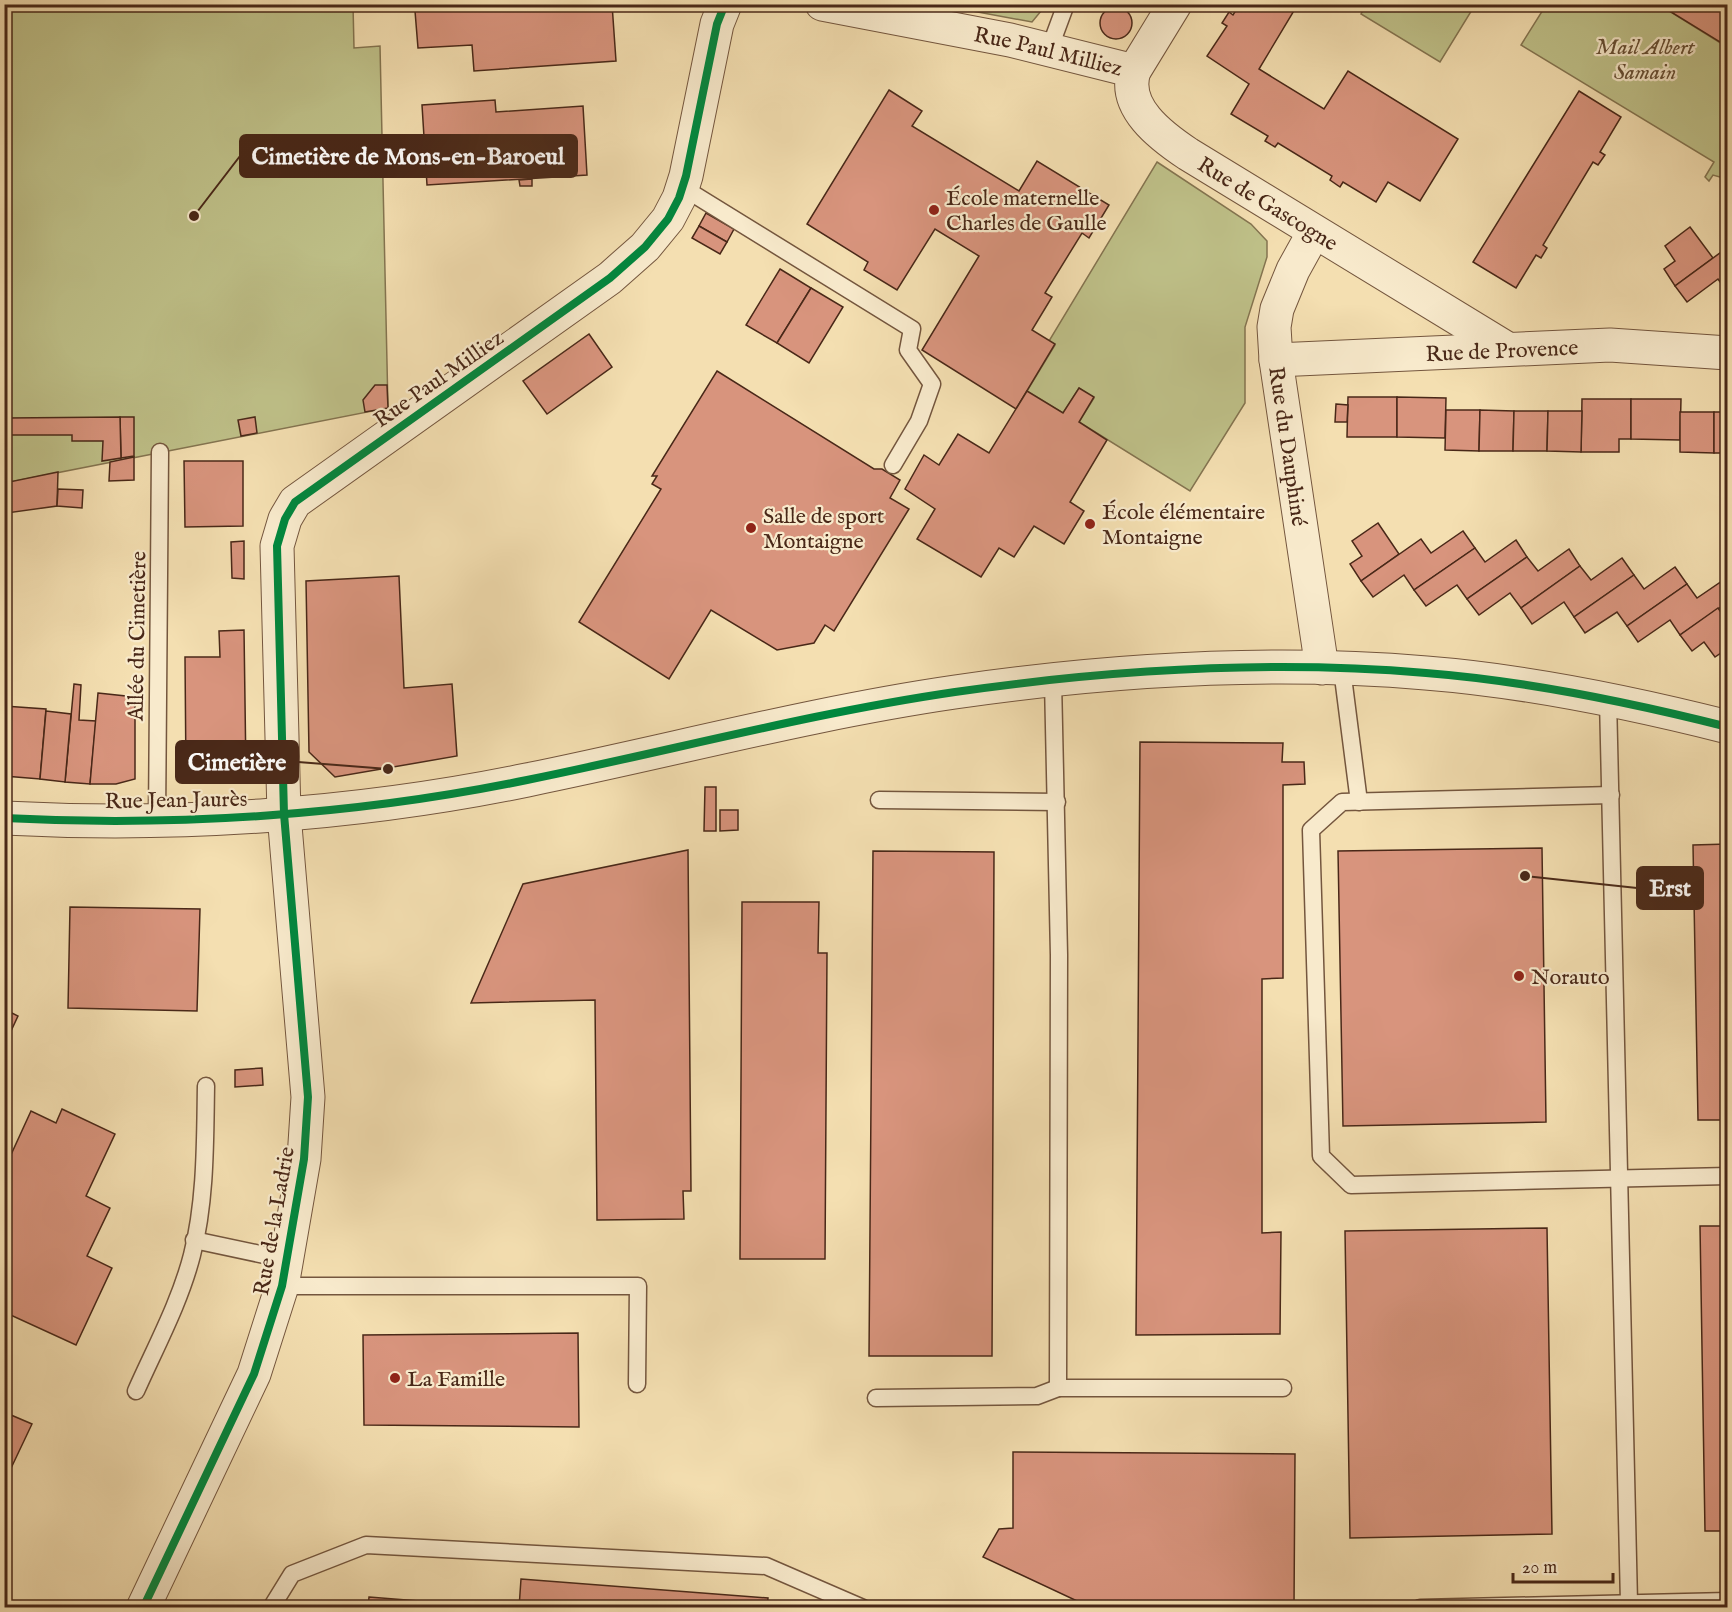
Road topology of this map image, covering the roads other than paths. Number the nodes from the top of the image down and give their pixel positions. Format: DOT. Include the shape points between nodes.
graph roads {
  1 [pos="725,4"];
  2 [pos="822,4"];
  3 [pos="1066,4"];
  4 [pos="1175,4"];
  5 [pos="1049,50"];
  6 [pos="1134,71"];
  7 [pos="682,187"];
  8 [pos="1314,232"];
  9 [pos="1506,348"];
  10 [pos="1728,353"];
  11 [pos="1276,360"];
  12 [pos="160,452"];
  13 [pos="893,465"];
  14 [pos="1332,668"];
  15 [pos="1053,681"];
  16 [pos="1608,699"];
  17 [pos="1728,727"];
  18 [pos="1611,795"];
  19 [pos="879,800"];
  20 [pos="1057,802"];
  21 [pos="1359,802"];
  22 [pos="284,814"];
  23 [pos="4,818"];
  24 [pos="157,820"];
  25 [pos="206,1086"];
  26 [pos="1728,1176"];
  27 [pos="1619,1179"];
  28 [pos="194,1240"];
  29 [pos="285,1273"];
  30 [pos="637,1383"];
  31 [pos="1058,1388"];
  32 [pos="1283,1388"];
  33 [pos="136,1391"];
  34 [pos="876,1398"];
  35 [pos="1728,1601"];
  36 [pos="1629,1603"];
  37 [pos="143,1608"];
  38 [pos="271,1608"];
  39 [pos="863,1608"];
  40 [pos="1420,1608"];
  1 -- 7 [label="street, Rue Paul Milliez" via="717,24"];
  2 -- 5 [label="street, Rue Paul Milliez"];
  3 -- 5 [label="lane"];
  4 -- 6 [label="street"];
  5 -- 6 [label="street, Rue Paul Milliez"];
  6 -- 8 [label="street, Rue de Gascogne" via="1130,82 1132,97 1162,135"];
  7 -- 13 [label="lane" via="912,329 908,350 932,384 919,421"];
  7 -- 22 [label="street, Rue Paul Milliez" via="668,219 645,247 610,278 295,502 277,546"];
  8 -- 9 [label="street, Rue de Gascogne"];
  8 -- 11 [label="street, Rue du Dauphiné" via="1277,309"];
  9 -- 10 [label="street, Rue de Provence" via="1610,345"];
  9 -- 11 [label="street, Rue de Provence"];
  11 -- 14 [label="street, Rue du Dauphiné"];
  12 -- 24 [label="lane, Allée du Cimetière"];
  14 -- 15 [label="street, Rue Jean Jaurès" via="1135,672"];
  14 -- 16 [label="street, Rue Jean Jaurès" via="1476,678"];
  14 -- 21 [label="lane"];
  15 -- 20 [label="lane"];
  15 -- 22 [label="street, Rue Jean Jaurès" via="816,716 525,781"];
  16 -- 17 [label="street, Rue Jean Jaurès"];
  16 -- 18 [label="lane"];
  18 -- 21 [label="lane"];
  18 -- 27 [label="lane"];
  19 -- 20 [label="lane"];
  20 -- 31 [label="lane"];
  21 -- 27 [label="lane" via="1342,802 1311,830 1321,1156 1351,1185"];
  22 -- 24 [label="street, Rue Jean Jaurès"];
  22 -- 29 [label="street, Rue de la Ladrie" via="308,1097 304,1159"];
  23 -- 24 [label="street, Rue Jean Jaurès"];
  25 -- 28 [label="lane" via="204,1175"];
  26 -- 27 [label="lane"];
  27 -- 36 [label="lane"];
  28 -- 29 [label="lane"];
  28 -- 33 [label="lane" via="175,1304"];
  29 -- 30 [label="lane" via="638,1286"];
  29 -- 37 [label="street, Rue de la Ladrie" via="254,1374"];
  31 -- 32 [label="lane"];
  31 -- 34 [label="lane" via="1037,1396"];
  35 -- 36 [label="lane"];
  36 -- 40 [label="lane"];
  38 -- 39 [label="lane" via="292,1574 366,1545 766,1566"];
}
